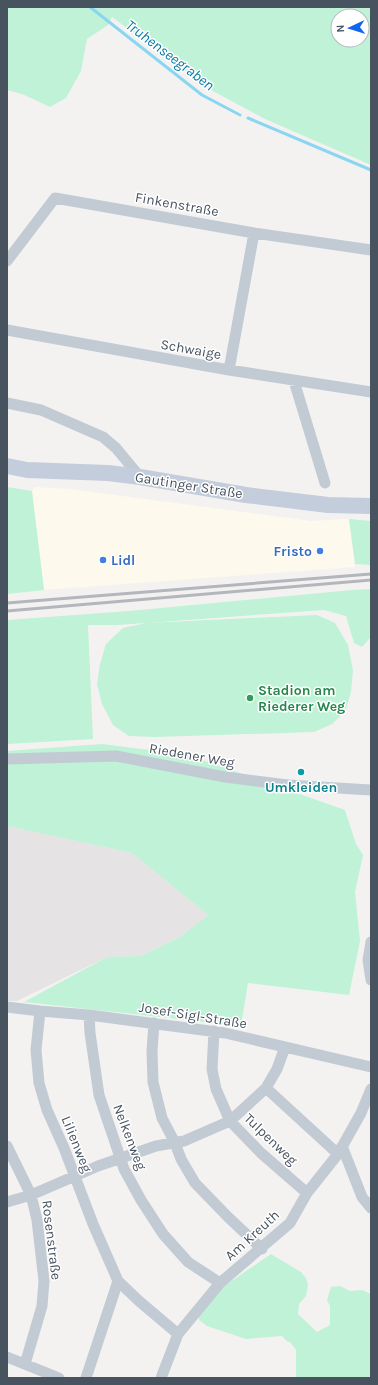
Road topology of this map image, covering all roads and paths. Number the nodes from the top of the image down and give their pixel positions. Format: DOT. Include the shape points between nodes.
graph roads {
  1 [pos="254,233"];
  2 [pos="371,250"];
  3 [pos="7,261"];
  4 [pos="7,330"];
  5 [pos="228,370"];
  6 [pos="294,381"];
  7 [pos="371,392"];
  8 [pos="7,403"];
  9 [pos="7,466"];
  10 [pos="140,477"];
  11 [pos="325,483"];
  12 [pos="371,506"];
  13 [pos="7,760"];
  14 [pos="371,790"];
  15 [pos="371,942"];
  16 [pos="371,980"];
  17 [pos="7,1007"];
  18 [pos="40,1012"];
  19 [pos="89,1015"];
  20 [pos="154,1023"];
  21 [pos="214,1031"];
  22 [pos="285,1047"];
  23 [pos="371,1067"];
  24 [pos="266,1088"];
  25 [pos="371,1089"];
  26 [pos="230,1120"];
  27 [pos="175,1143"];
  28 [pos="7,1146"];
  29 [pos="340,1150"];
  30 [pos="120,1159"];
  31 [pos="75,1176"];
  32 [pos="307,1193"];
  33 [pos="31,1195"];
  34 [pos="7,1202"];
  35 [pos="371,1208"];
  36 [pos="262,1249"];
  37 [pos="118,1281"];
  38 [pos="220,1283"];
  39 [pos="178,1334"];
  40 [pos="7,1357"];
  41 [pos="25,1364"];
  42 [pos="59,1378"];
  43 [pos="86,1378"];
  44 [pos="161,1378"];
  1 -- 2 [label="street, Finkenstraße"];
  1 -- 3 [label="street, Finkenstraße" via="55,198"];
  1 -- 5 [label="street"];
  4 -- 5 [label="street, Schwaige"];
  5 -- 6 [label="street, Schwaige"];
  6 -- 7 [label="street, Schwaige"];
  6 -- 11 [label="street"];
  8 -- 10 [label="street" via="41,410 103,438 116,448"];
  9 -- 10 [label="main road, Gautinger Straße" via="27,470 108,473"];
  10 -- 12 [label="main road, Gautinger Straße" via="246,495 328,505"];
  13 -- 14 [label="street, Riedener Weg" via="116,756 225,777 280,784"];
  15 -- 16 [label="street" via="368,960"];
  17 -- 18 [label="street, Josef-Sigl-Straße"];
  18 -- 19 [label="street, Josef-Sigl-Straße"];
  18 -- 31 [label="street, Lilienweg" via="36,1050 39,1083"];
  19 -- 20 [label="street, Josef-Sigl-Straße"];
  19 -- 30 [label="street, Nelkenweg" via="99,1095"];
  20 -- 21 [label="street, Josef-Sigl-Straße"];
  20 -- 27 [label="street" via="153,1082 162,1118"];
  21 -- 22 [label="street, Josef-Sigl-Straße"];
  21 -- 26 [label="street, Tulpenweg" via="212,1069 216,1089"];
  22 -- 23 [label="street, Josef-Sigl-Straße"];
  22 -- 24 [label="street"];
  24 -- 26 [label="street"];
  24 -- 29 [label="street"];
  25 -- 29 [label="street, Am Kreuth"];
  26 -- 27 [label="street"];
  26 -- 32 [label="street, Tulpenweg" via="261,1153"];
  27 -- 30 [label="street" via="156,1146"];
  27 -- 36 [label="street" via="195,1183"];
  28 -- 33 [label="street, Rosenstraße"];
  29 -- 32 [label="street, Am Kreuth"];
  29 -- 35 [label="street" via="362,1197"];
  30 -- 31 [label="street"];
  30 -- 38 [label="street, Nelkenweg" via="141,1200 163,1234 188,1262"];
  31 -- 33 [label="street"];
  31 -- 37 [label="street, Lilienweg" via="92,1224"];
  32 -- 36 [label="street, Am Kreuth" via="290,1223"];
  33 -- 34 [label="street"];
  33 -- 41 [label="street, Rosenstraße" via="37,1220 44,1281 42,1306"];
  36 -- 38 [label="street, Am Kreuth"];
  37 -- 39 [label="street, Lilienweg"];
  37 -- 43 [label="street"];
  38 -- 39 [label="street, Am Kreuth"];
  39 -- 44 [label="street, Am Kreuth"];
  40 -- 41 [label="street"];
  41 -- 42 [label="street"];
}
